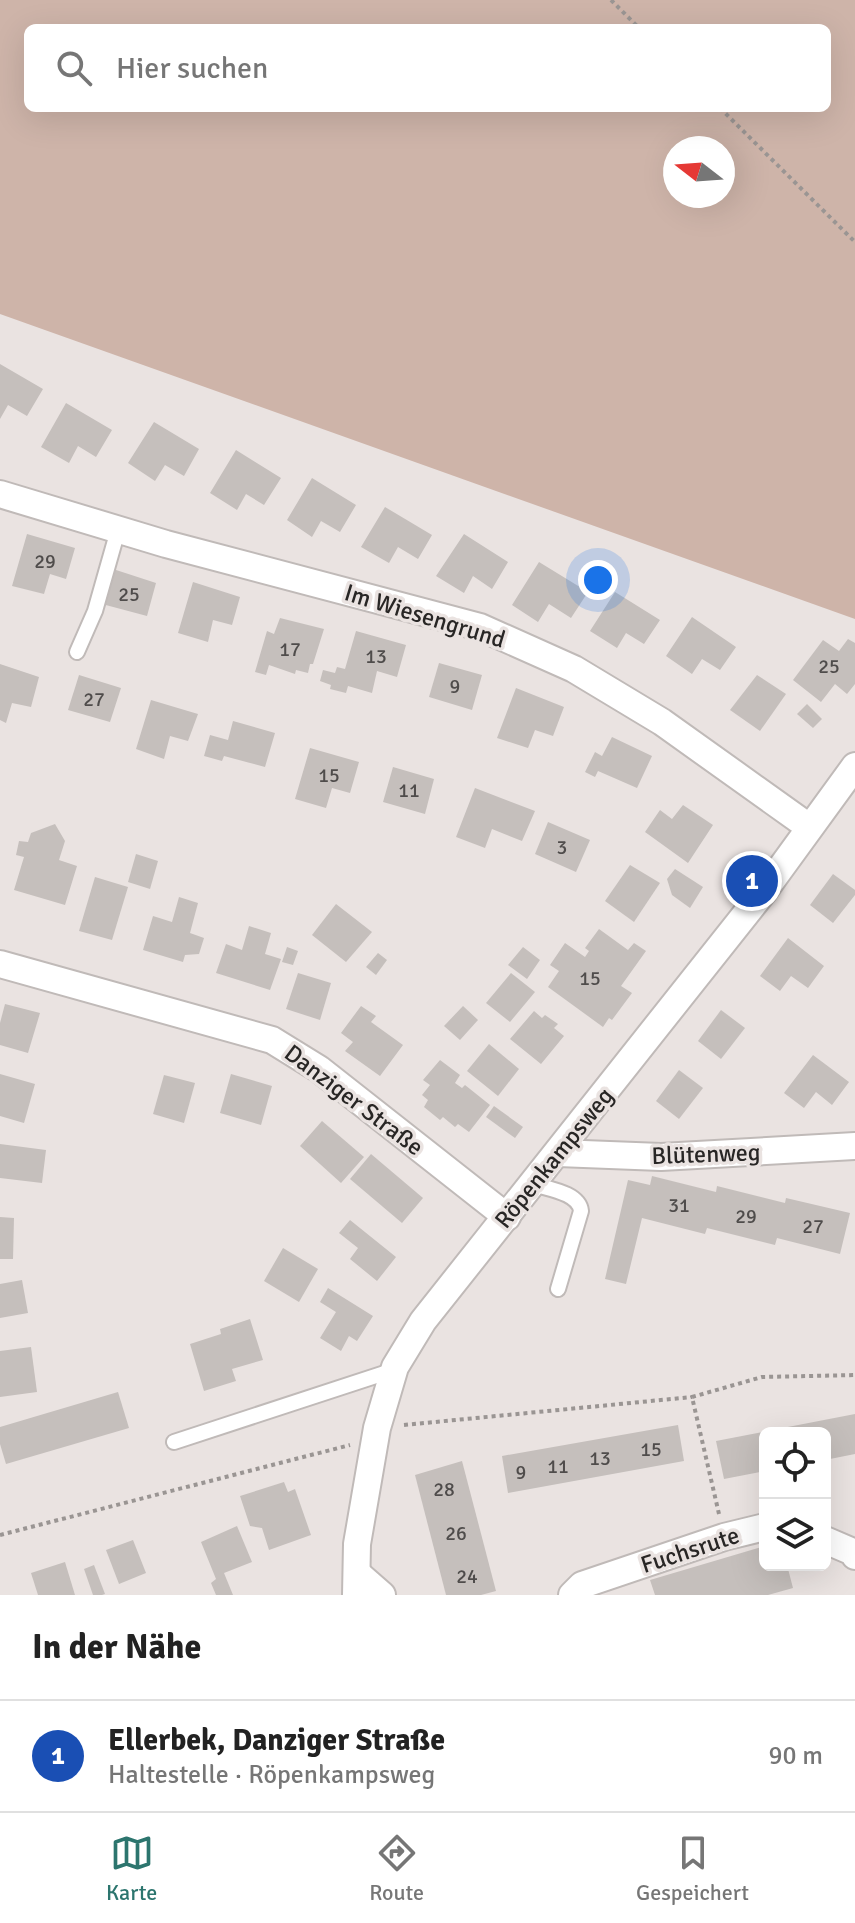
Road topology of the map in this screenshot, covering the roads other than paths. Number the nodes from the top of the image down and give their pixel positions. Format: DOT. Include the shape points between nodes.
graph roads {
  1 [pos="0,494"];
  2 [pos="118,530"];
  3 [pos="77,652"];
  4 [pos="855,766"];
  5 [pos="809,827"];
  6 [pos="0,964"];
  7 [pos="855,1146"];
  8 [pos="558,1153"];
  9 [pos="533,1184"];
  10 [pos="507,1217"];
  11 [pos="558,1289"];
  12 [pos="395,1370"];
  13 [pos="174,1442"];
  14 [pos="759,1528"];
  15 [pos="831,1543"];
  16 [pos="855,1556"];
  17 [pos="357,1584"];
  18 [pos="382,1595"];
  19 [pos="572,1595"];
  1 -- 2 [label="street, Im Wiesengrund"];
  2 -- 3 [label="lane" via="95,611"];
  2 -- 5 [label="street, Im Wiesengrund" via="480,627 574,669 662,722"];
  4 -- 5 [label="street, Röpenkampsweg"];
  5 -- 8 [label="street, Röpenkampsweg"];
  6 -- 10 [label="street, Danziger Straße" via="272,1040 319,1069"];
  7 -- 8 [label="street, Blütenweg" via="661,1157"];
  8 -- 9 [label="street, Röpenkampsweg"];
  9 -- 10 [label="street, Röpenkampsweg"];
  9 -- 11 [label="lane" via="580,1204"];
  10 -- 12 [label="street, Röpenkampsweg" via="423,1321"];
  12 -- 13 [label="lane"];
  12 -- 17 [label="street, Röpenkampsweg" via="376,1433 357,1544"];
  14 -- 19 [label="street, Fuchsrute" via="582,1585"];
  15 -- 16 [label="street"];
  17 -- 18 [label="street"];
}
